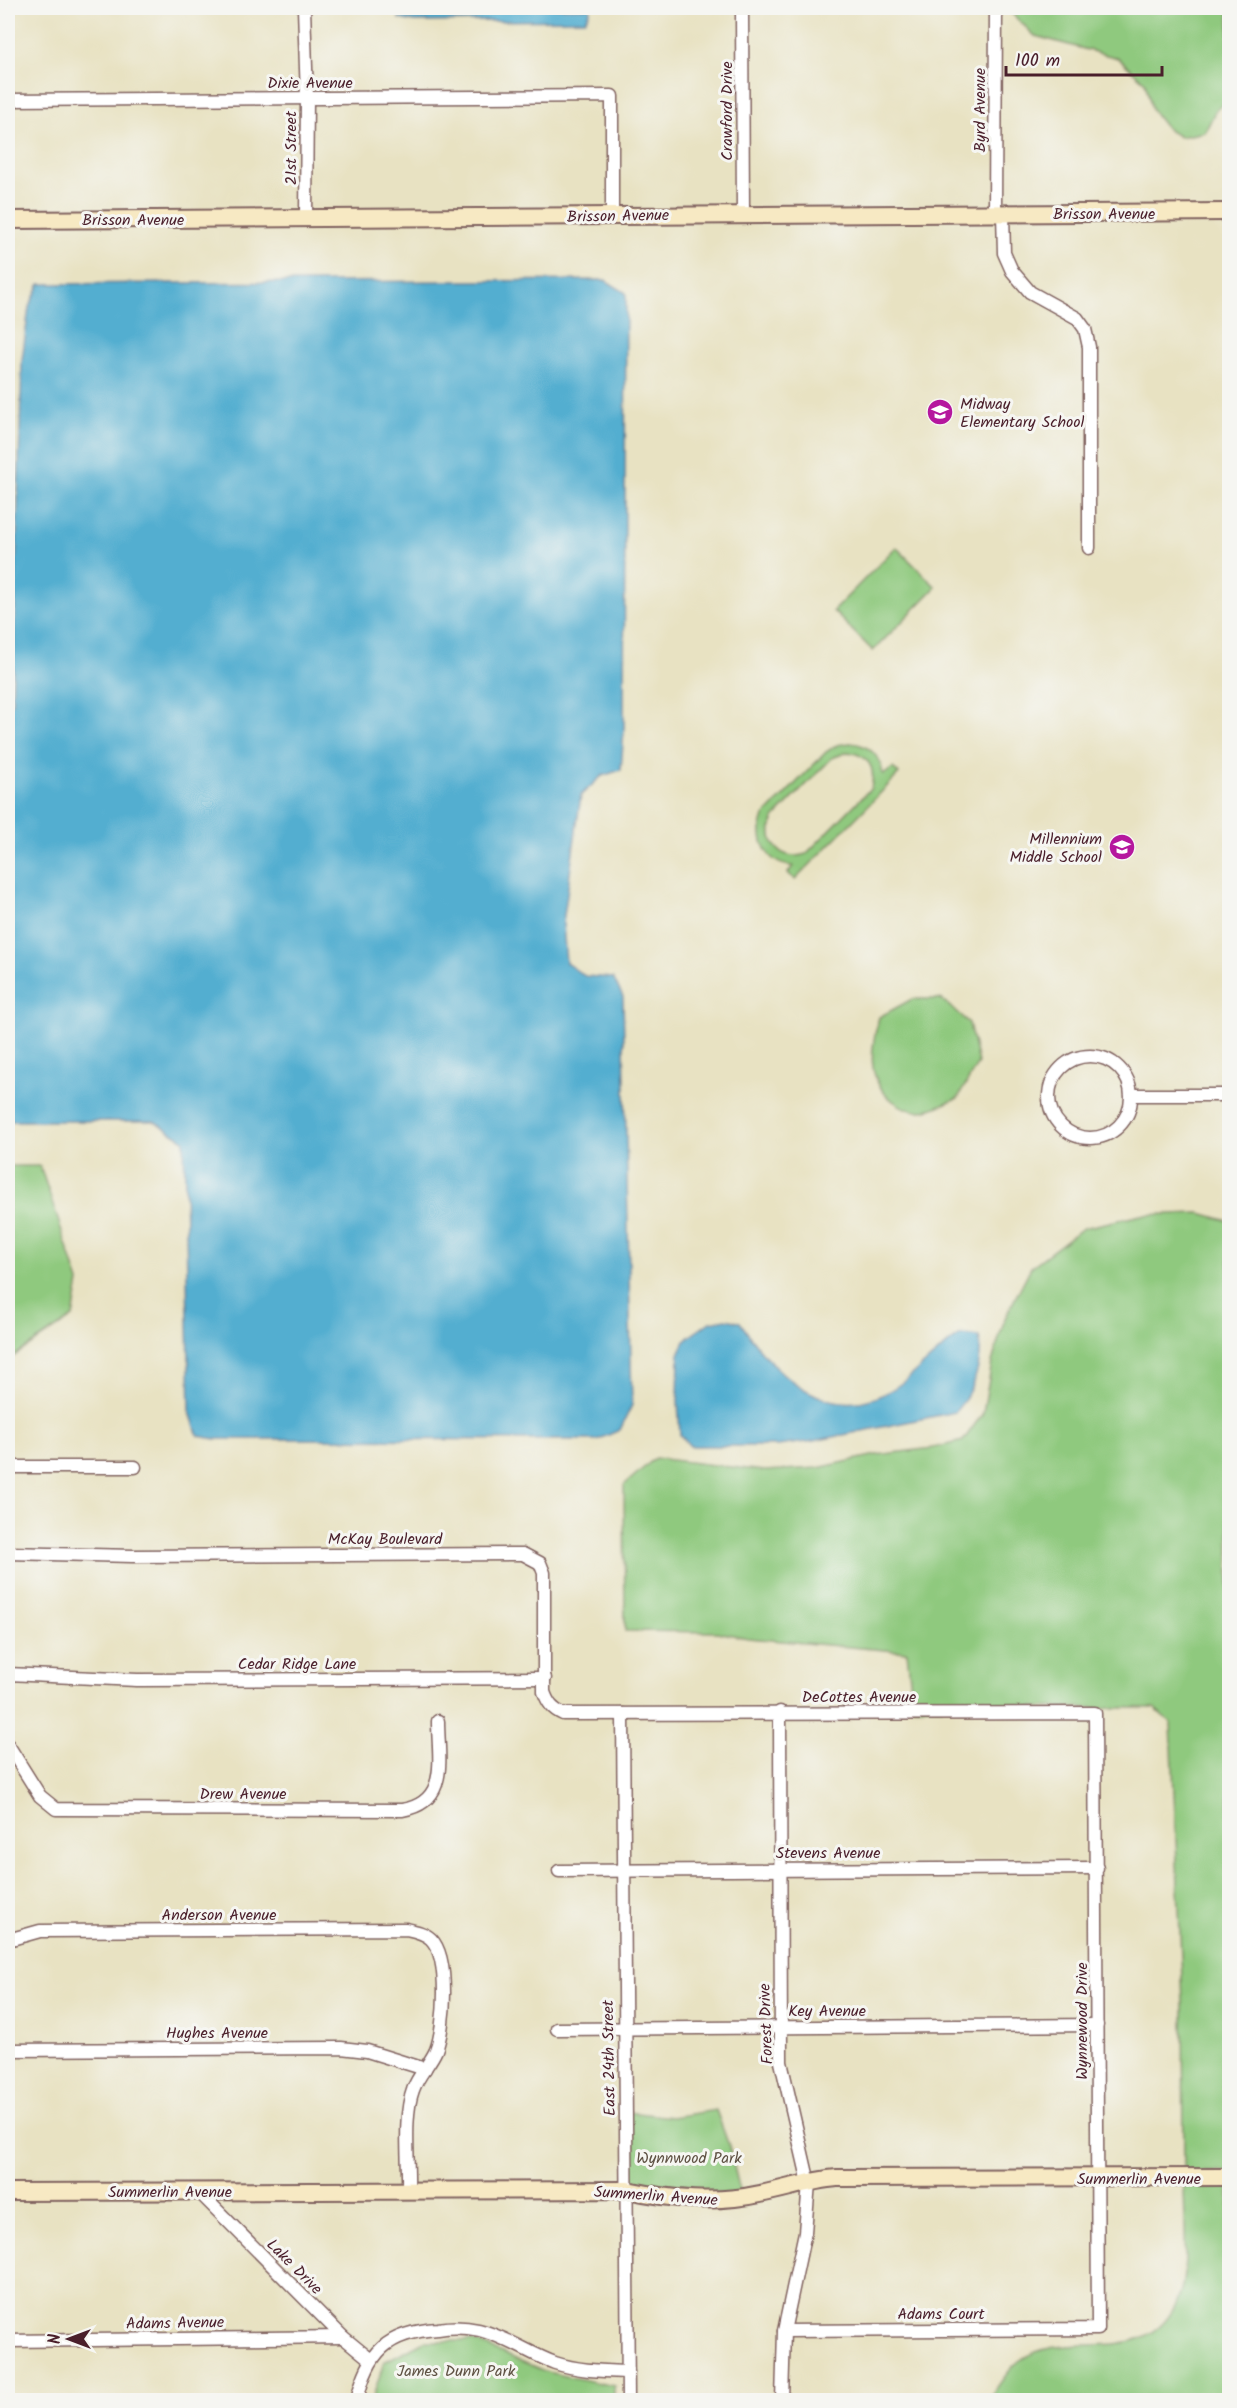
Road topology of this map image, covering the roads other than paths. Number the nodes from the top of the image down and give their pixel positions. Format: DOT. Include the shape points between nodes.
graph roads {
  1 [pos="304,8"];
  2 [pos="742,8"];
  3 [pos="996,8"];
  4 [pos="307,98"];
  5 [pos="8,100"];
  6 [pos="1230,212"];
  7 [pos="999,213"];
  8 [pos="743,214"];
  9 [pos="612,215"];
  10 [pos="306,218"];
  11 [pos="8,220"];
  12 [pos="1089,548"];
  13 [pos="1132,1095"];
  14 [pos="1230,1095"];
  15 [pos="8,1467"];
  16 [pos="135,1467"];
  17 [pos="8,1553"];
  18 [pos="8,1674"];
  19 [pos="545,1678"];
  20 [pos="780,1712"];
  21 [pos="1095,1713"];
  22 [pos="623,1714"];
  23 [pos="438,1721"];
  24 [pos="8,1745"];
  25 [pos="1097,1868"];
  26 [pos="779,1869"];
  27 [pos="559,1871"];
  28 [pos="623,1871"];
  29 [pos="8,1940"];
  30 [pos="1097,2025"];
  31 [pos="780,2027"];
  32 [pos="557,2029"];
  33 [pos="624,2029"];
  34 [pos="8,2050"];
  35 [pos="425,2069"];
  36 [pos="1230,2177"];
  37 [pos="1097,2178"];
  38 [pos="808,2182"];
  39 [pos="408,2190"];
  40 [pos="627,2190"];
  41 [pos="198,2191"];
  42 [pos="8,2192"];
  43 [pos="1098,2329"];
  44 [pos="784,2331"];
  45 [pos="343,2337"];
  46 [pos="8,2341"];
  47 [pos="371,2360"];
  48 [pos="628,2373"];
  49 [pos="357,2400"];
  50 [pos="628,2400"];
  51 [pos="782,2400"];
  1 -- 4 [label="street, 21st Street"];
  2 -- 8 [label="street, Crawford Drive"];
  3 -- 7 [label="street, Byrd Avenue"];
  4 -- 5 [label="street, Dixie Avenue"];
  4 -- 9 [label="street, Dixie Avenue" via="612,96"];
  4 -- 10 [label="street, 21st Street"];
  6 -- 7 [label="street, Brisson Avenue"];
  7 -- 8 [label="street, Brisson Avenue"];
  7 -- 12 [label="street, Byrd Avenue" via="1004,253 1012,271 1030,292 1077,318 1085,329 1089,347"];
  8 -- 9 [label="street, Brisson Avenue"];
  9 -- 10 [label="street, Brisson Avenue"];
  10 -- 11 [label="street, Brisson Avenue"];
  13 -- 13 [label="street" via="1119,1067 1106,1058 1090,1055 1075,1058 1061,1068 1052,1081 1049,1097 1062,1126 1075,1135 1091,1138 1120,1126"];
  13 -- 14 [label="street"];
  15 -- 16 [label="street"];
  17 -- 19 [label="street, McKay Boulevard" via="523,1554 540,1563 544,1573"];
  18 -- 19 [label="street, Cedar Ridge Lane" via="137,1680"];
  19 -- 22 [label="street, McKay Boulevard" via="544,1692 555,1710 574,1715"];
  20 -- 21 [label="street, DeCottes Avenue"];
  20 -- 22 [label="street, DeCottes Avenue"];
  20 -- 26 [label="street, Forest Drive"];
  21 -- 25 [label="street, Wynnewood Drive"];
  22 -- 28 [label="street, East 24th Street"];
  23 -- 24 [label="street, Drew Avenue" via="436,1787 424,1803 402,1810 56,1809 40,1796"];
  25 -- 26 [label="street, Stevens Avenue"];
  25 -- 30 [label="street, Wynnewood Drive"];
  26 -- 28 [label="street, Stevens Avenue"];
  26 -- 31 [label="street, Forest Drive"];
  27 -- 28 [label="street, Stevens Avenue"];
  28 -- 33 [label="street, East 24th Street"];
  29 -- 35 [label="street, Anderson Avenue" via="40,1931 419,1932 430,1938 442,1960 442,2030"];
  30 -- 31 [label="street, Key Avenue"];
  30 -- 37 [label="street, Wynnewood Drive"];
  31 -- 33 [label="street, Key Avenue"];
  31 -- 38 [label="street, Forest Drive" via="781,2062"];
  32 -- 33 [label="street, Key Avenue"];
  33 -- 40 [label="street, East 24th Street"];
  34 -- 35 [label="street, Hughes Avenue" via="341,2048 367,2051"];
  35 -- 39 [label="street" via="413,2090 409,2113"];
  36 -- 37 [label="street, Summerlin Avenue"];
  37 -- 38 [label="street, Summerlin Avenue" via="837,2178"];
  37 -- 43 [label="street, Wynnewood Drive"];
  38 -- 40 [label="street, Summerlin Avenue" via="731,2199 684,2199"];
  38 -- 44 [label="street, Forest Drive" via="805,2232"];
  39 -- 40 [label="street, Summerlin Avenue"];
  39 -- 41 [label="street, Summerlin Avenue"];
  40 -- 48 [label="street, East 24th Street"];
  41 -- 42 [label="street, Summerlin Avenue"];
  41 -- 45 [label="street, Lake Drive"];
  43 -- 44 [label="street, Adams Court"];
  44 -- 51 [label="street, Forest Drive"];
  45 -- 46 [label="street, Adams Avenue"];
  45 -- 47 [label="street, Lake Drive"];
  47 -- 48 [label="street" via="389,2341 415,2330 455,2327 480,2330 556,2364 585,2371"];
  47 -- 49 [label="street"];
  48 -- 50 [label="street, East 24th Street"];
}
